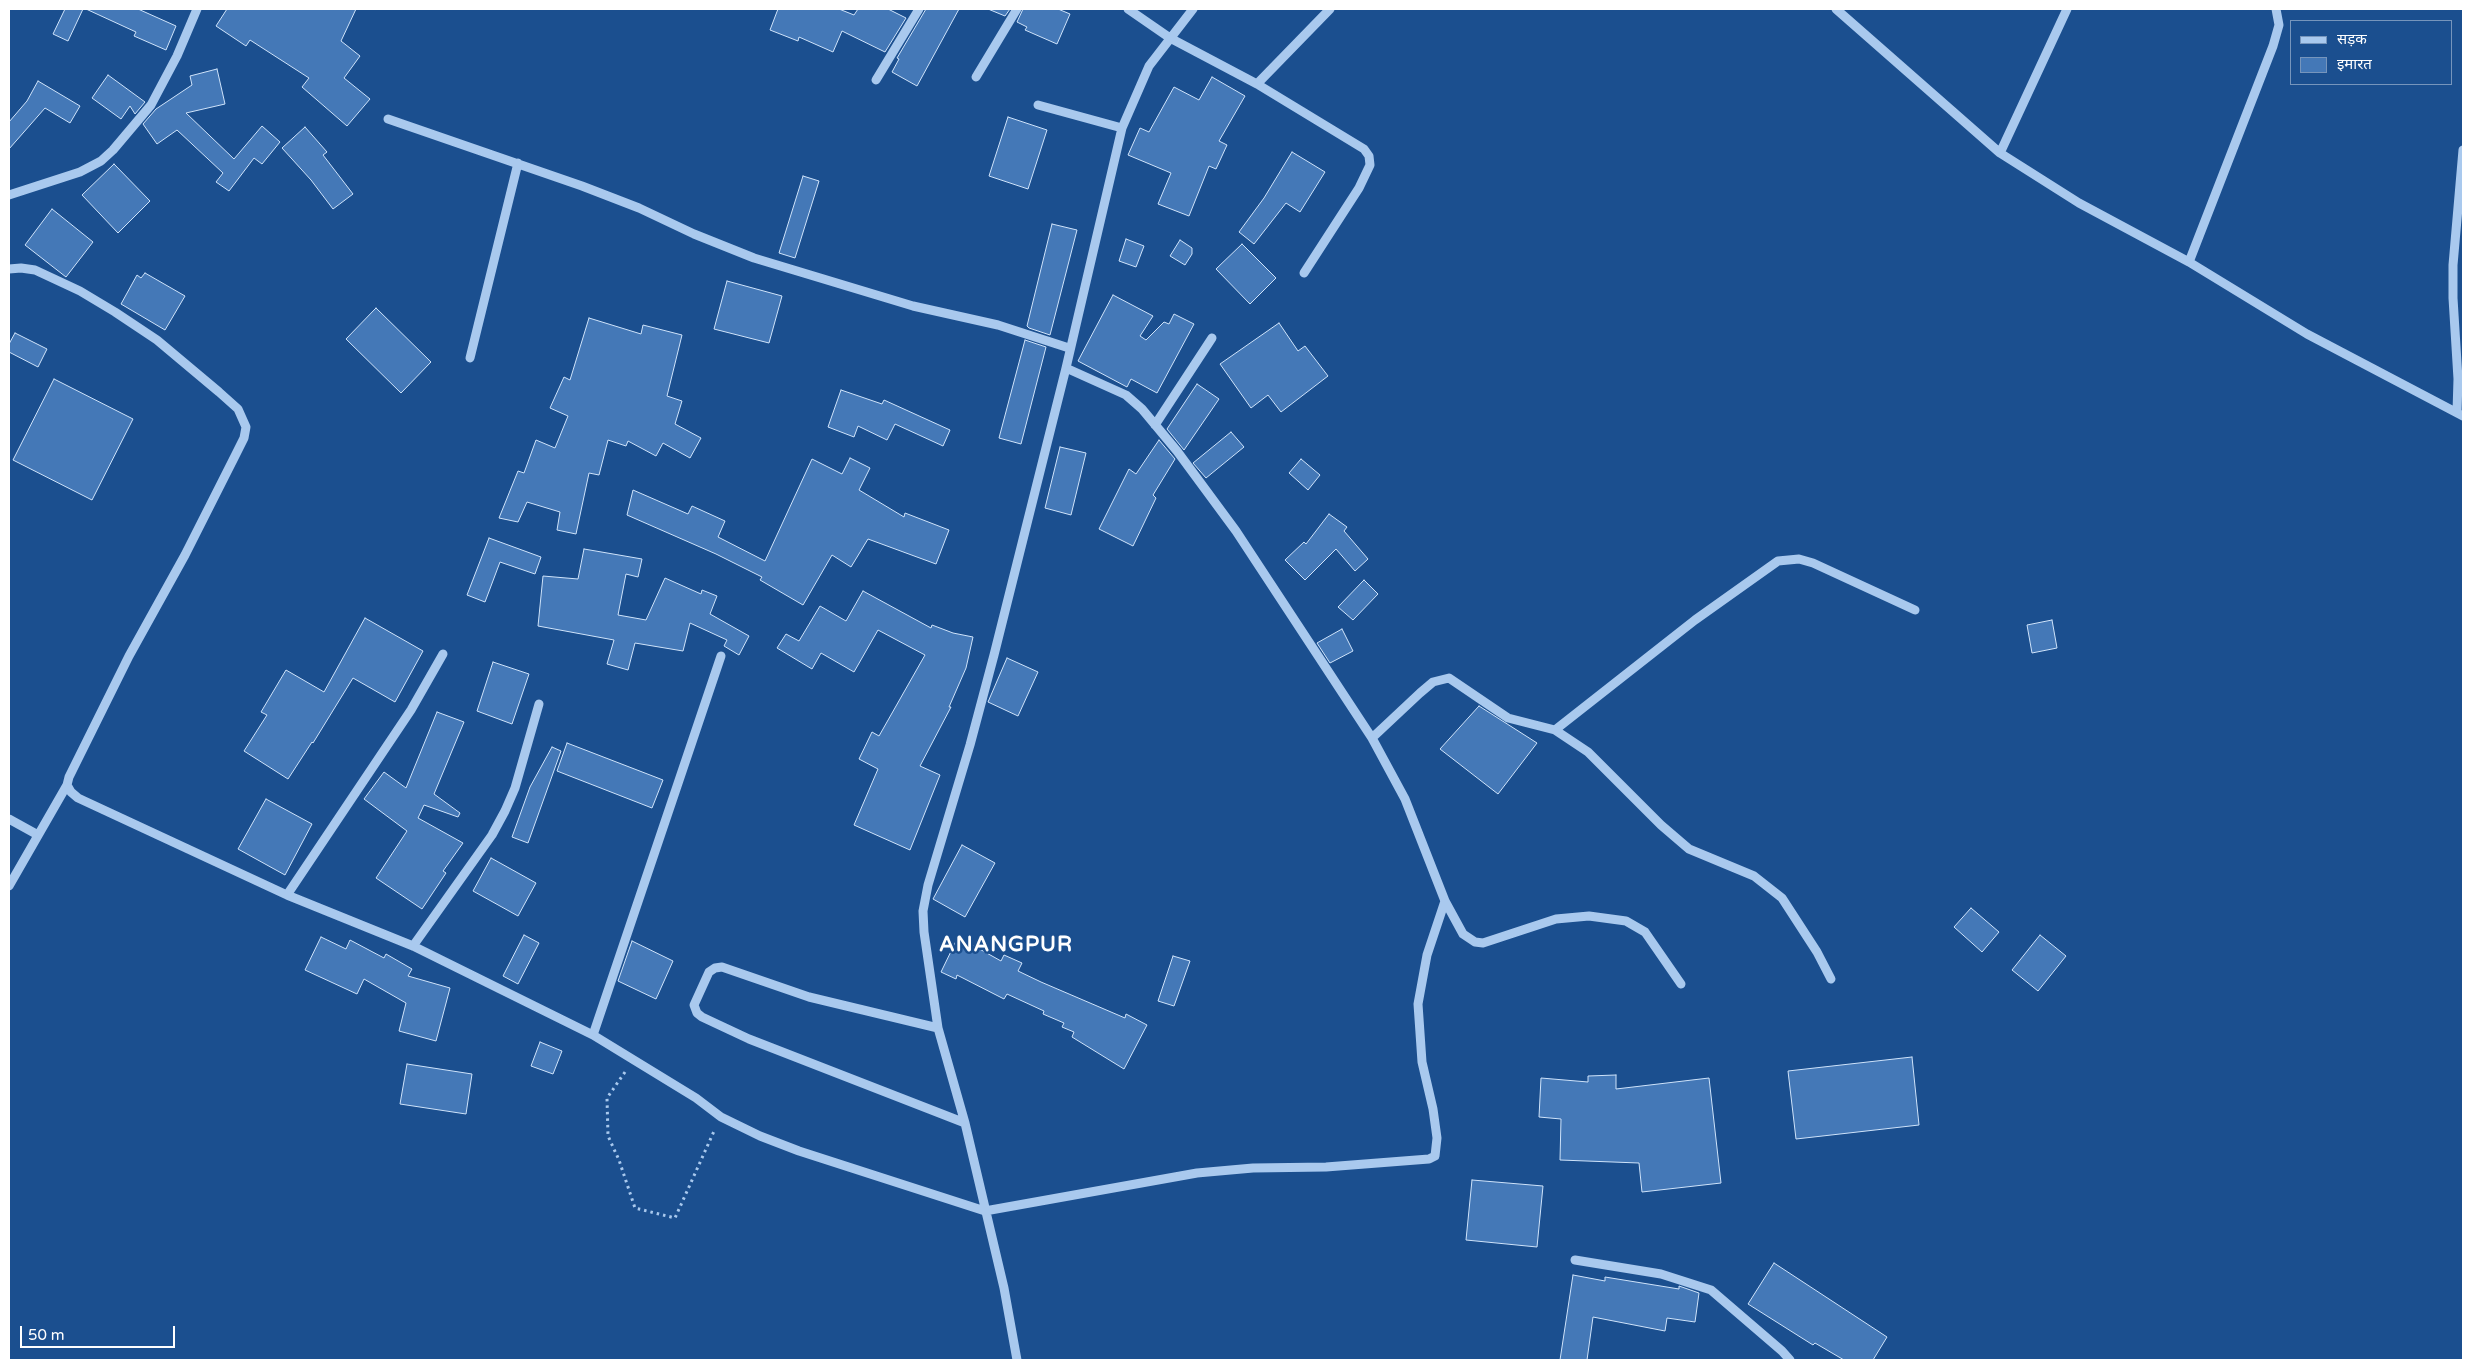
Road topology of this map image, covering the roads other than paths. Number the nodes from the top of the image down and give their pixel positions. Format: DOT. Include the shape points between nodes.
graph roads {
  1 [pos="197,9"];
  2 [pos="920,9"];
  3 [pos="1017,9"];
  4 [pos="1128,9"];
  5 [pos="1193,9"];
  6 [pos="1330,9"];
  7 [pos="1836,9"];
  8 [pos="2067,9"];
  9 [pos="2276,9"];
  10 [pos="1170,38"];
  11 [pos="976,77"];
  12 [pos="876,80"];
  13 [pos="1256,84"];
  14 [pos="1038,105"];
  15 [pos="388,119"];
  16 [pos="1122,128"];
  17 [pos="2463,150"];
  18 [pos="2000,153"];
  19 [pos="518,163"];
  20 [pos="9,195"];
  21 [pos="2189,262"];
  22 [pos="9,269"];
  23 [pos="1304,273"];
  24 [pos="1212,338"];
  25 [pos="1069,348"];
  26 [pos="470,358"];
  27 [pos="1066,368"];
  28 [pos="2460,414"];
  29 [pos="1155,425"];
  30 [pos="1915,610"];
  31 [pos="444,654"];
  32 [pos="721,656"];
  33 [pos="539,704"];
  34 [pos="1555,730"];
  35 [pos="1372,738"];
  36 [pos="67,785"];
  37 [pos="9,819"];
  38 [pos="38,835"];
  39 [pos="9,886"];
  40 [pos="287,895"];
  41 [pos="1445,900"];
  42 [pos="413,946"];
  43 [pos="1831,979"];
  44 [pos="1681,984"];
  45 [pos="938,1028"];
  46 [pos="593,1035"];
  47 [pos="965,1123"];
  48 [pos="985,1211"];
  49 [pos="1575,1260"];
  50 [pos="1017,1360"];
  51 [pos="1790,1360"];
  1 -- 20 [label="street" via="151,104 113,150 80,172"];
  2 -- 12 [label="street"];
  3 -- 11 [label="street"];
  4 -- 10 [label="street"];
  5 -- 10 [label="street"];
  6 -- 13 [label="street"];
  7 -- 18 [label="street"];
  8 -- 18 [label="street"];
  9 -- 21 [label="street" via="2279,25 2273,46"];
  10 -- 13 [label="street"];
  10 -- 16 [label="street" via="1149,66"];
  13 -- 23 [label="street" via="1364,149 1369,156 1370,165 1359,188"];
  14 -- 16 [label="street"];
  15 -- 19 [label="street"];
  16 -- 25 [label="street"];
  17 -- 28 [label="street" via="2453,298"];
  18 -- 21 [label="street" via="2079,203"];
  19 -- 25 [label="street" via="639,208 754,258 913,306 998,324"];
  19 -- 26 [label="street"];
  21 -- 28 [label="street" via="2307,334"];
  22 -- 36 [label="street" via="35,270 115,312 157,340 219,392 238,409 246,427 244,438 68,776"];
  24 -- 29 [label="street"];
  25 -- 27 [label="street"];
  27 -- 29 [label="street" via="1126,395"];
  27 -- 45 [label="street" via="972,736 928,885 923,911 924,932"];
  29 -- 35 [label="street" via="1236,531"];
  30 -- 34 [label="street" via="1813,564 1799,559 1778,561 1695,620"];
  31 -- 40 [label="street" via="411,710"];
  32 -- 46 [label="street"];
  33 -- 42 [label="street" via="515,788 505,811 492,835"];
  34 -- 35 [label="street" via="1508,718 1449,678 1433,682 1420,692"];
  34 -- 43 [label="street" via="1588,752 1689,849 1754,876 1782,898"];
  35 -- 41 [label="street" via="1405,799"];
  36 -- 38 [label="street"];
  36 -- 40 [label="street" via="78,798"];
  37 -- 38 [label="street"];
  38 -- 39 [label="street"];
  40 -- 42 [label="street"];
  41 -- 44 [label="street" via="1463,934 1483,944 1556,919 1588,916 1626,920 1645,932"];
  41 -- 48 [label="street" via="1427,955 1418,1004 1422,1062 1437,1138 1435,1156 1429,1160 1197,1173"];
  42 -- 46 [label="street"];
  45 -- 47 [label="street"];
  45 -- 47 [label="street" via="809,997 722,967 709,972 694,1005 702,1017 749,1039"];
  46 -- 48 [label="street" via="696,1098 721,1117 760,1136"];
  47 -- 48 [label="street"];
  48 -- 50 [label="street"];
  49 -- 51 [label="street" via="1661,1274 1711,1290"];
}
